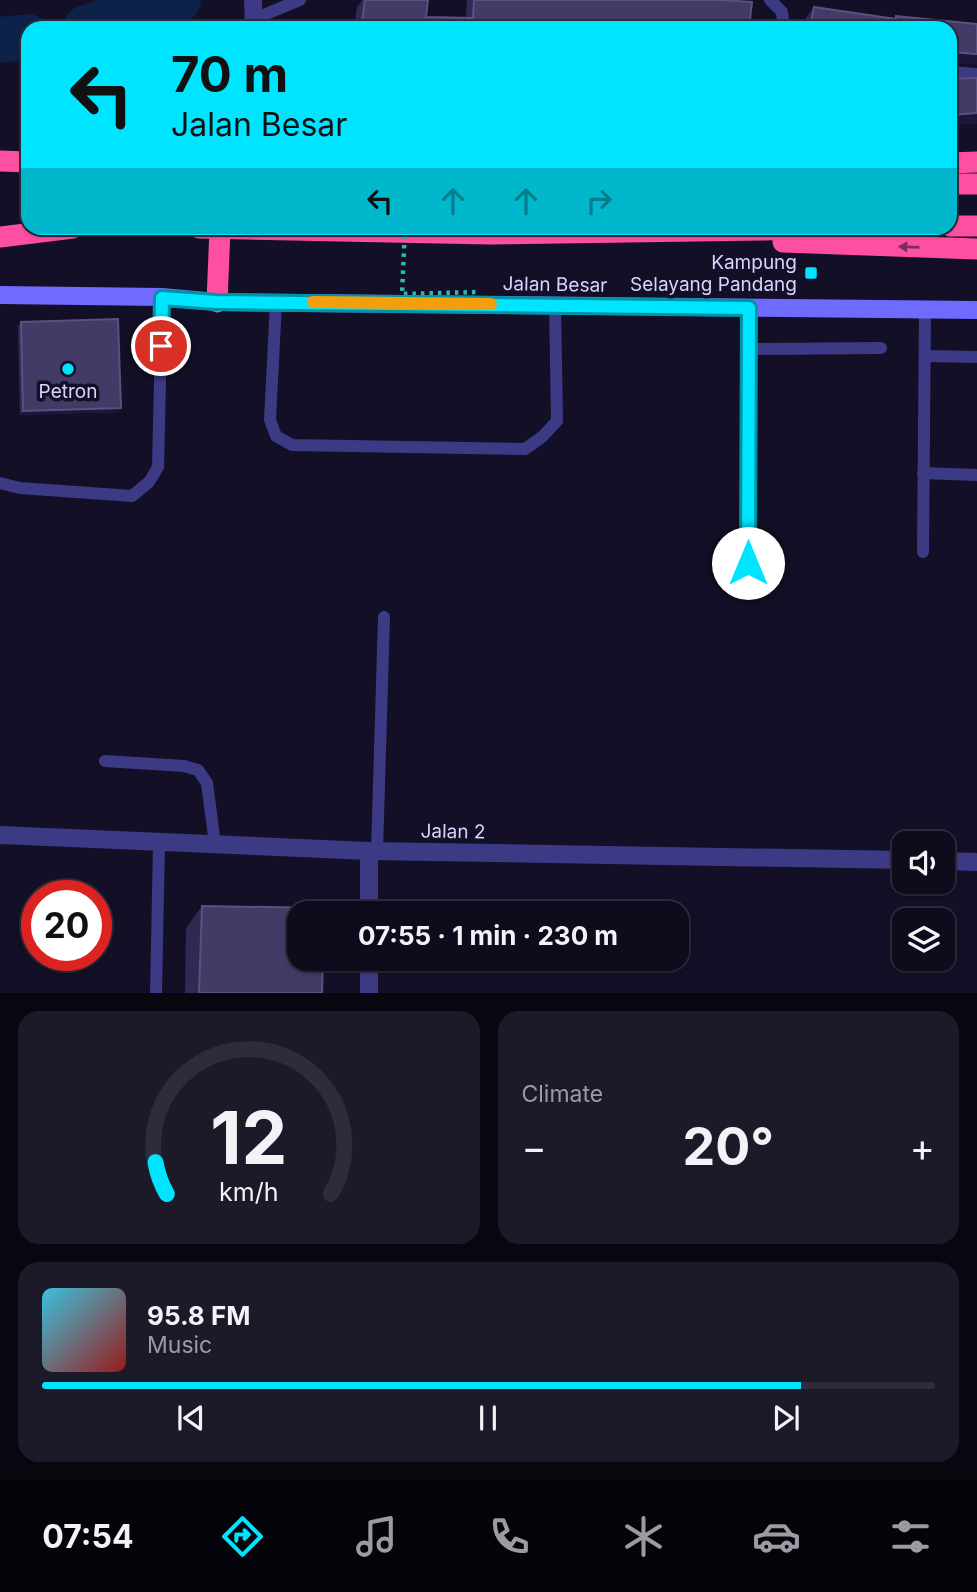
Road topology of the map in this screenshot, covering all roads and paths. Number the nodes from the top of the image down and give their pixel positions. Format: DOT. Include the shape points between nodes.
graph roads {
  1 [pos="300,0"];
  2 [pos="770,0"];
  3 [pos="254,13"];
  4 [pos="783,21"];
  5 [pos="957,73"];
  6 [pos="977,74"];
  7 [pos="0,161"];
  8 [pos="21,162"];
  9 [pos="977,162"];
  10 [pos="957,163"];
  11 [pos="957,184"];
  12 [pos="977,184"];
  13 [pos="0,224"];
  14 [pos="21,224"];
  15 [pos="957,226"];
  16 [pos="977,226"];
  17 [pos="21,234"];
  18 [pos="220,235"];
  19 [pos="405,235"];
  20 [pos="669,235"];
  21 [pos="0,237"];
  22 [pos="977,249"];
  23 [pos="478,292"];
  24 [pos="0,295"];
  25 [pos="162,298"];
  26 [pos="216,302"];
  27 [pos="276,302"];
  28 [pos="555,305"];
  29 [pos="749,308"];
  30 [pos="925,309"];
  31 [pos="977,310"];
  32 [pos="881,348"];
  33 [pos="749,349"];
  34 [pos="925,356"];
  35 [pos="977,358"];
  36 [pos="923,473"];
  37 [pos="977,475"];
  38 [pos="0,484"];
  39 [pos="923,552"];
  40 [pos="748,563"];
  41 [pos="384,617"];
  42 [pos="105,761"];
  43 [pos="0,835"];
  44 [pos="159,843"];
  45 [pos="215,844"];
  46 [pos="373,851"];
  47 [pos="892,860"];
  48 [pos="955,861"];
  49 [pos="977,862"];
  50 [pos="370,901"];
  51 [pos="369,971"];
  52 [pos="156,993"];
  53 [pos="369,993"];
  1 -- 3 [label="lane"];
  2 -- 4 [label="lane" via="782,12"];
  5 -- 6 [label="lane"];
  7 -- 8 [label="highway"];
  9 -- 10 [label="highway"];
  11 -- 12 [label="highway"];
  13 -- 14 [label="highway"];
  15 -- 16 [label="highway"];
  17 -- 21 [label="highway"];
  18 -- 26 [label="highway"];
  19 -- 23 [label="path, bridge" via="402,293"];
  22 -- 20 [label="highway, one-way"];
  24 -- 25 [label="street, Jalan Besar"];
  25 -- 26 [label="street, Jalan Besar"];
  25 -- 38 [label="lane" via="158,467 149,482 132,496"];
  26 -- 27 [label="street, Jalan Besar"];
  27 -- 28 [label="street, Jalan Besar"];
  27 -- 28 [label="lane" via="270,420 276,436 292,445 525,449 557,421"];
  28 -- 29 [label="street, Jalan Besar"];
  29 -- 30 [label="street, Jalan Besar"];
  29 -- 33 [label="lane"];
  30 -- 31 [label="street, Jalan Besar"];
  30 -- 34 [label="lane"];
  32 -- 33 [label="lane"];
  33 -- 40 [label="lane"];
  34 -- 35 [label="lane"];
  34 -- 36 [label="lane"];
  36 -- 37 [label="lane"];
  36 -- 39 [label="lane"];
  41 -- 46 [label="lane"];
  42 -- 45 [label="lane" via="198,770 207,783"];
  43 -- 44 [label="street, Jalan 2"];
  44 -- 45 [label="street, Jalan 2"];
  44 -- 52 [label="lane"];
  45 -- 46 [label="street, Jalan 2"];
  46 -- 47 [label="street, Jalan 2"];
  46 -- 50 [label="street"];
  48 -- 49 [label="street"];
  51 -- 53 [label="street"];
}
